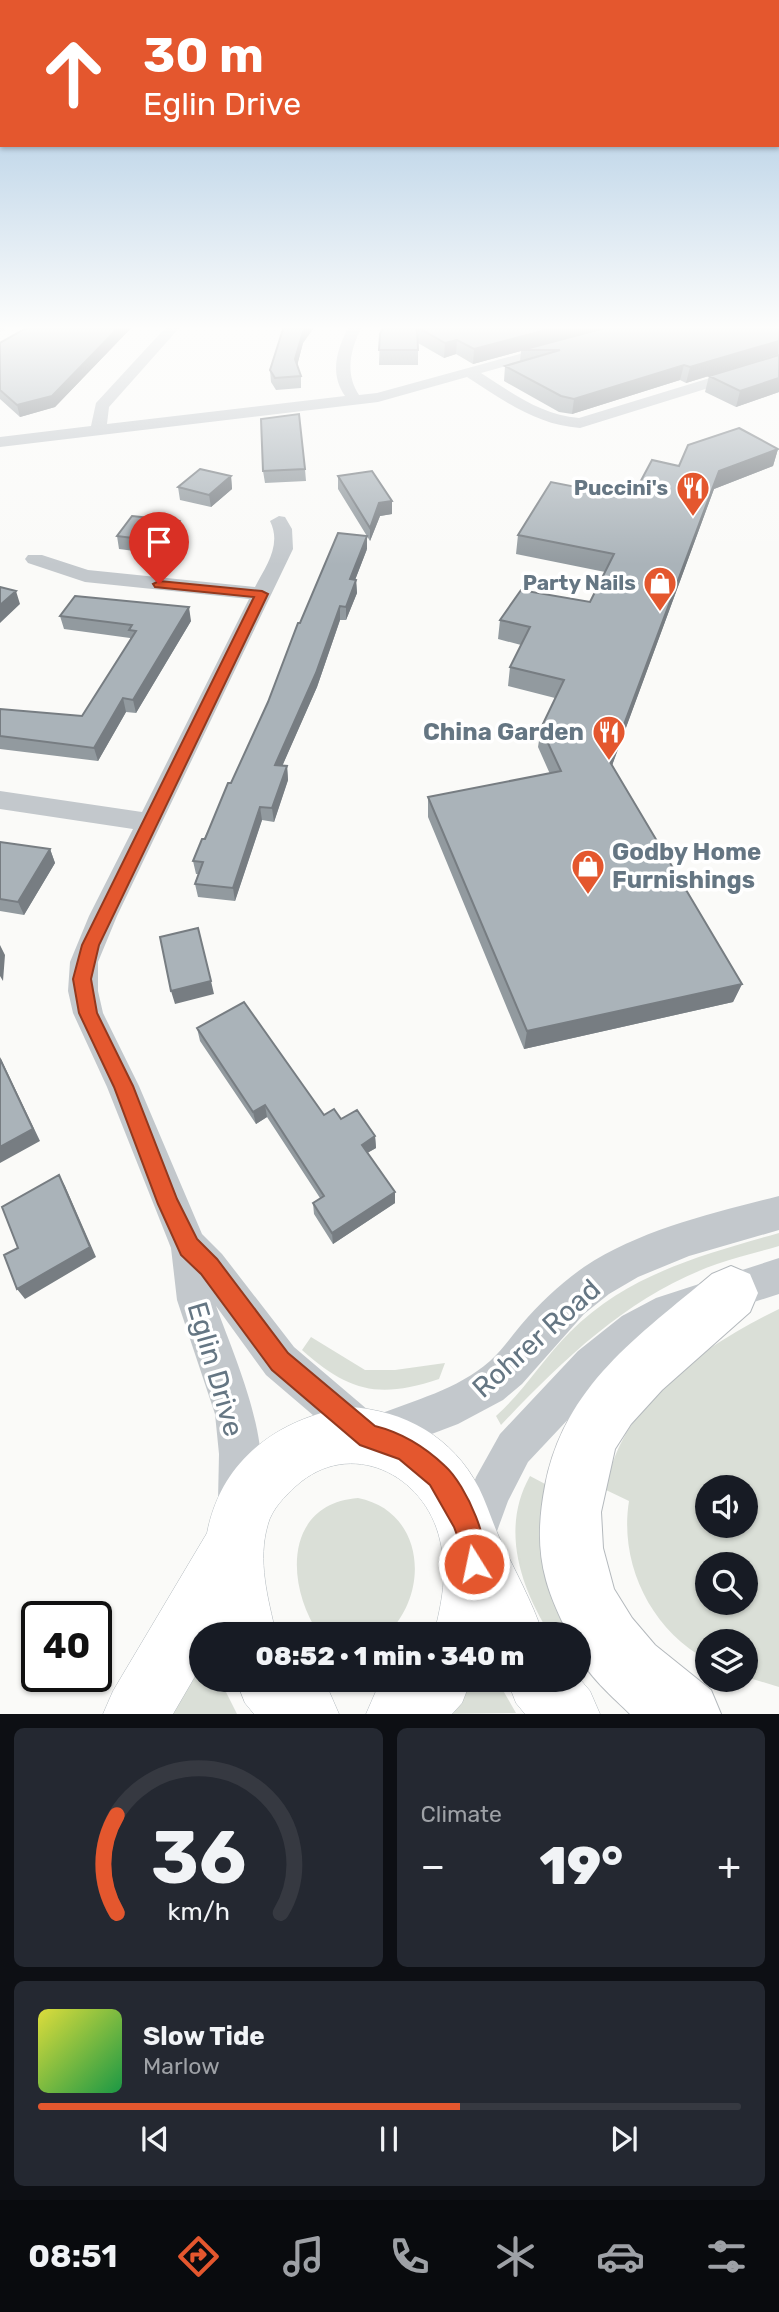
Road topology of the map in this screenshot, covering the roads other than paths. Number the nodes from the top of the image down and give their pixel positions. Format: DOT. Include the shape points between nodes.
graph roads {
  1 [pos="102,406"];
  2 [pos="305,406"];
  3 [pos="525,406"];
  4 [pos="635,406"];
  5 [pos="98,431"];
  6 [pos="0,442"];
  7 [pos="279,521"];
  8 [pos="35,559"];
  9 [pos="262,594"];
  10 [pos="0,800"];
  11 [pos="149,822"];
  12 [pos="779,1213"];
  13 [pos="189,1247"];
  14 [pos="755,1284"];
  15 [pos="371,1437"];
  16 [pos="235,1537"];
  17 [pos="473,1544"];
  18 [pos="243,1622"];
  19 [pos="469,1622"];
  20 [pos="506,1622"];
  21 [pos="279,1692"];
  22 [pos="428,1692"];
  23 [pos="549,1692"];
  24 [pos="136,1713"];
  25 [pos="306,1713"];
  26 [pos="399,1713"];
  27 [pos="567,1713"];
  28 [pos="687,1713"];
  1 -- 5 [label="street"];
  2 -- 5 [label="street"];
  3 -- 4 [label="street" via="561,422 580,423"];
  5 -- 6 [label="street"];
  7 -- 9 [label="street, Eglin Drive" via="284,549"];
  8 -- 9 [label="street" via="85,576"];
  9 -- 11 [label="street, Eglin Drive"];
  10 -- 11 [label="street"];
  11 -- 13 [label="street, Eglin Drive" via="90,945 83,991 92,1024 123,1086"];
  12 -- 15 [label="street, Rohrer Road" via="660,1248 615,1269 563,1307 503,1374 479,1393"];
  13 -- 15 [label="street, Eglin Drive" via="209,1266 280,1361"];
  13 -- 16 [label="street, Eglin Drive" via="198,1312 235,1414 240,1483"];
  14 -- 17 [label="street" via="657,1317 592,1365 514,1448 491,1492"];
  14 -- 28 [label="highway" via="648,1366 615,1399 597,1423 584,1453 570,1508 573,1563 590,1612 629,1667"];
  15 -- 16 [label="street" via="325,1439 289,1455 248,1500"];
  15 -- 17 [label="street" via="392,1442 434,1471 454,1500"];
  16 -- 18 [label="street" via="234,1575"];
  16 -- 24 [label="street"];
  17 -- 19 [label="street"];
  17 -- 20 [label="street"];
  21 -- 25 [label="street"];
  22 -- 26 [label="street"];
  23 -- 27 [label="street"];
}
